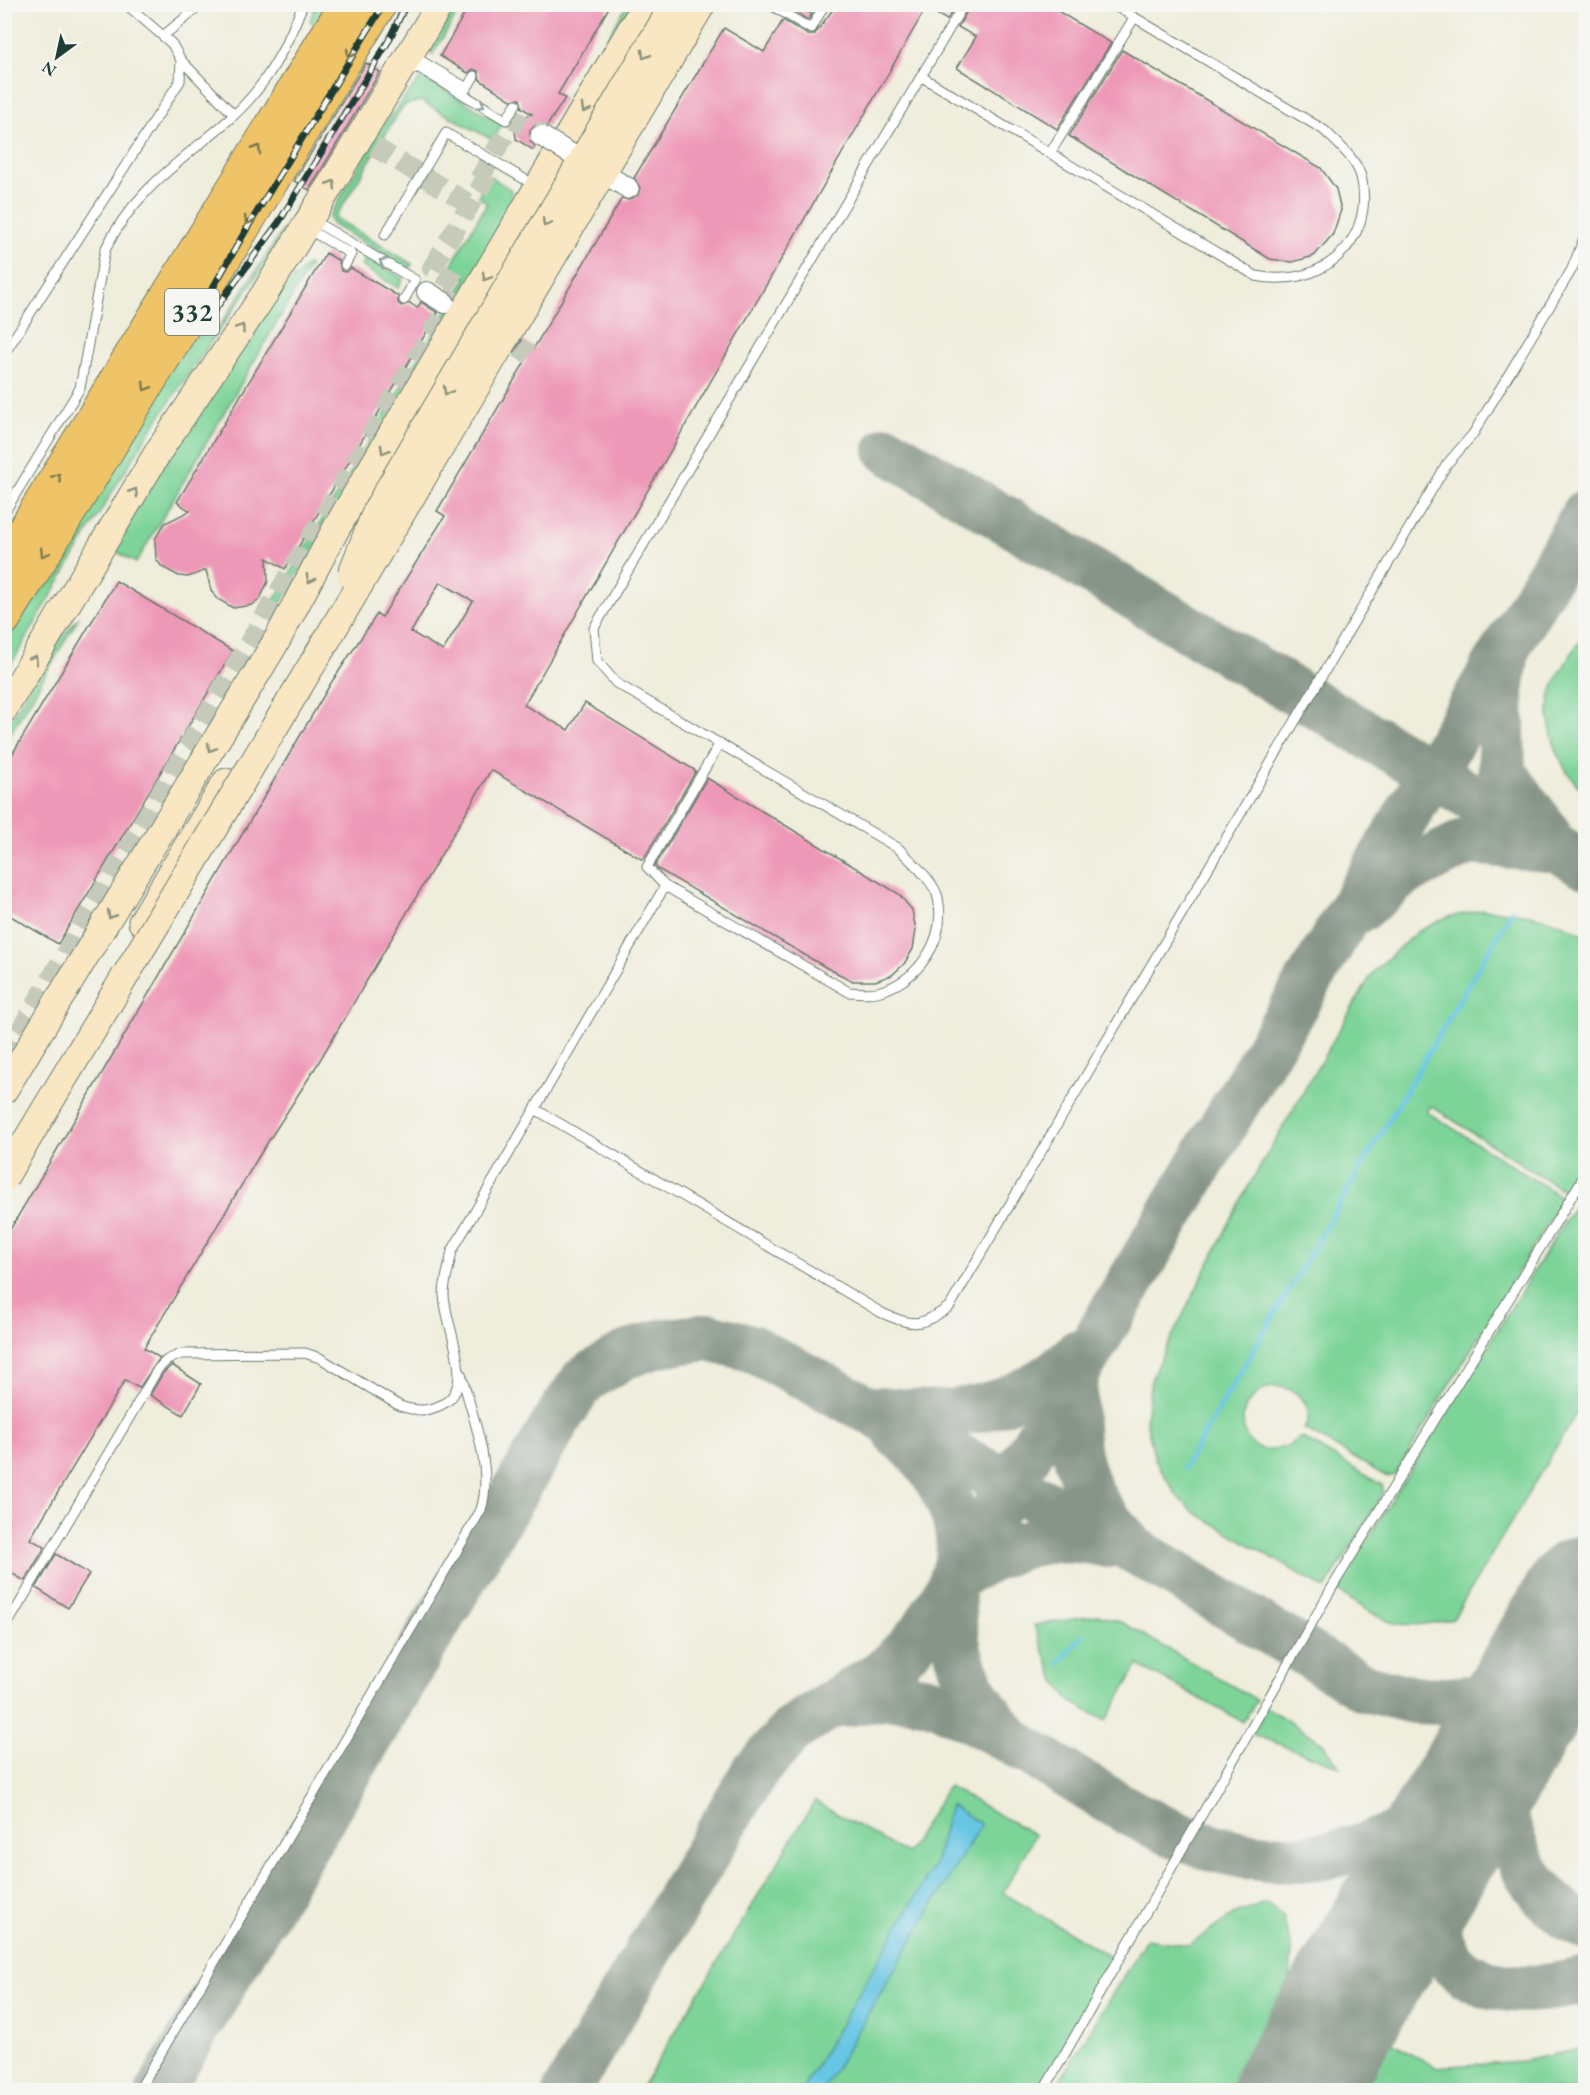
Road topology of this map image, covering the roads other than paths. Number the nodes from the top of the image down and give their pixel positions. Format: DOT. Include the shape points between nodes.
graph roads {
  1 [pos="126,4"];
  2 [pos="202,4"];
  3 [pos="303,4"];
  4 [pos="337,4"];
  5 [pos="346,4"];
  6 [pos="380,4"];
  7 [pos="440,4"];
  8 [pos="646,4"];
  9 [pos="674,4"];
  10 [pos="702,4"];
  11 [pos="708,4"];
  12 [pos="769,4"];
  13 [pos="825,4"];
  14 [pos="964,4"];
  15 [pos="1112,4"];
  16 [pos="1134,18"];
  17 [pos="327,35"];
  18 [pos="163,36"];
  19 [pos="411,55"];
  20 [pos="181,60"];
  21 [pos="474,76"];
  22 [pos="922,77"];
  23 [pos="395,81"];
  24 [pos="516,104"];
  25 [pos="234,115"];
  26 [pos="541,136"];
  27 [pos="1050,153"];
  28 [pos="538,187"];
  29 [pos="628,188"];
  30 [pos="310,219"];
  31 [pos="1586,233"];
  32 [pos="385,235"];
  33 [pos="290,252"];
  34 [pos="345,265"];
  35 [pos="427,292"];
  36 [pos="404,300"];
  37 [pos="445,303"];
  38 [pos="4,354"];
  39 [pos="4,513"];
  40 [pos="4,562"];
  41 [pos="4,619"];
  42 [pos="324,643"];
  43 [pos="4,709"];
  44 [pos="720,744"];
  45 [pos="665,886"];
  46 [pos="4,1090"];
  47 [pos="535,1109"];
  48 [pos="4,1156"];
  49 [pos="1586,1173"];
  50 [pos="4,1178"];
  51 [pos="1576,1189"];
  52 [pos="1586,1195"];
  53 [pos="460,1368"];
  54 [pos="4,1630"];
  55 [pos="139,2091"];
  56 [pos="1044,2091"];
  1 -- 18 [label="lane"];
  2 -- 18 [label="lane"];
  3 -- 25 [label="lane" via="289,41 262,85"];
  4 -- 17 [label="street"];
  5 -- 17 [label="highway, 332"];
  6 -- 41 [label="highway, 332, one-way"];
  7 -- 19 [label="street"];
  8 -- 28 [label="street, one-way"];
  9 -- 42 [label="street, one-way, bridge" via="377,509"];
  10 -- 42 [label="street, bridge"];
  11 -- 48 [label="street" via="354,611 310,682 245,751"];
  12 -- 13 [label="lane" via="811,28"];
  14 -- 22 [label="lane"];
  15 -- 16 [label="lane"];
  16 -- 27 [label="lane"];
  16 -- 27 [label="lane" via="1324,130 1351,157 1362,180 1362,216 1346,251 1329,265 1303,275 1274,279 1256,276"];
  40 -- 17 [label="highway, 332, one-way"];
  18 -- 20 [label="lane"];
  19 -- 21 [label="lane" via="467,88"];
  19 -- 23 [label="street"];
  20 -- 25 [label="lane"];
  20 -- 38 [label="lane" via="180,81"];
  22 -- 27 [label="lane"];
  22 -- 44 [label="lane" via="594,628 597,661 616,683"];
  23 -- 24 [label="lane, one-way" via="417,67 506,120"];
  30 -- 23 [label="street, one-way"];
  25 -- 39 [label="lane" via="143,192 115,229 105,250 80,388"];
  26 -- 29 [label="street, bridge"];
  28 -- 32 [label="lane" via="446,133"];
  28 -- 46 [label="street, one-way" via="337,528 277,640"];
  30 -- 33 [label="street"];
  36 -- 30 [label="lane, one-way" via="415,280"];
  31 -- 47 [label="lane" via="1572,269 1473,434 1447,464 950,1306 929,1321 908,1325 882,1313"];
  33 -- 34 [label="lane" via="304,245 313,231 351,254"];
  43 -- 33 [label="street, one-way" via="160,449"];
  35 -- 37 [label="street"];
  42 -- 50 [label="street, bridge"];
  44 -- 45 [label="lane" via="647,867"];
  44 -- 45 [label="lane" via="898,848 938,896 937,933 930,955 907,977 877,992 849,992"];
  45 -- 47 [label="lane"];
  47 -- 53 [label="lane" via="452,1251 444,1293"];
  49 -- 51 [label="lane"];
  51 -- 52 [label="lane"];
  51 -- 56 [label="lane" via="1333,1586"];
  53 -- 54 [label="lane" via="457,1390 447,1402 430,1410 413,1410 304,1353 181,1354 167,1360 158,1369"];
  53 -- 55 [label="lane" via="485,1472 486,1492 480,1510"];
}
